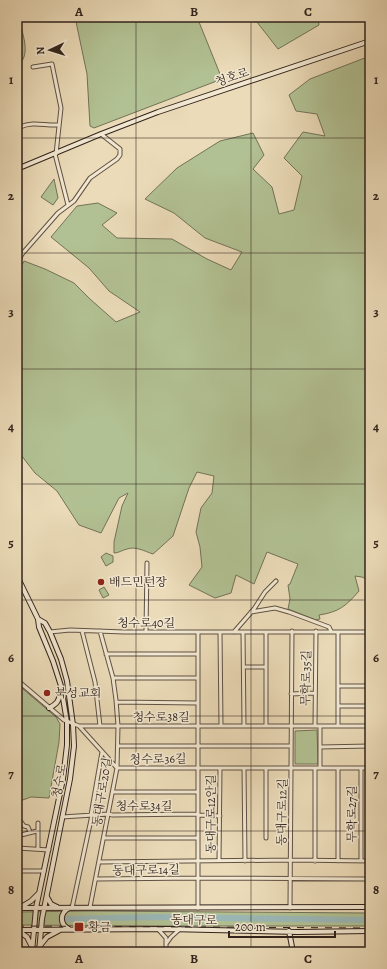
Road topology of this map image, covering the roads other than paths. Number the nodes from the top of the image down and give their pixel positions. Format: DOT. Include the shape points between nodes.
graph roads {
  1 [pos="370,41"];
  2 [pos="33,67"];
  3 [pos="17,117"];
  4 [pos="59,125"];
  5 [pos="20,127"];
  6 [pos="102,134"];
  7 [pos="17,137"];
  8 [pos="55,154"];
  9 [pos="17,169"];
  10 [pos="68,205"];
  11 [pos="17,264"];
  12 [pos="147,563"];
  13 [pos="17,576"];
  14 [pos="276,582"];
  15 [pos="258,603"];
  16 [pos="262,609"];
  17 [pos="251,612"];
  18 [pos="38,619"];
  19 [pos="82,631"];
  20 [pos="292,631"];
  21 [pos="316,631"];
  22 [pos="331,631"];
  23 [pos="50,632"];
  24 [pos="100,632"];
  25 [pos="146,632"];
  26 [pos="198,632"];
  27 [pos="220,632"];
  28 [pos="234,632"];
  29 [pos="243,632"];
  30 [pos="266,632"];
  31 [pos="338,632"];
  32 [pos="370,632"];
  33 [pos="106,654"];
  34 [pos="198,654"];
  35 [pos="266,666"];
  36 [pos="244,667"];
  37 [pos="113,678"];
  38 [pos="197,678"];
  39 [pos="17,680"];
  40 [pos="61,686"];
  41 [pos="338,686"];
  42 [pos="370,686"];
  43 [pos="315,693"];
  44 [pos="292,694"];
  45 [pos="116,702"];
  46 [pos="198,703"];
  47 [pos="338,706"];
  48 [pos="370,706"];
  49 [pos="49,708"];
  50 [pos="67,722"];
  51 [pos="74,724"];
  52 [pos="79,726"];
  53 [pos="100,726"];
  54 [pos="118,726"];
  55 [pos="198,726"];
  56 [pos="221,726"];
  57 [pos="244,726"];
  58 [pos="266,726"];
  59 [pos="291,726"];
  60 [pos="315,726"];
  61 [pos="320,726"];
  62 [pos="338,726"];
  63 [pos="370,726"];
  64 [pos="118,746"];
  65 [pos="198,746"];
  66 [pos="291,746"];
  67 [pos="370,746"];
  68 [pos="320,747"];
  69 [pos="102,752"];
  70 [pos="118,768"];
  71 [pos="198,768"];
  72 [pos="220,768"];
  73 [pos="244,768"];
  74 [pos="266,768"];
  75 [pos="291,768"];
  76 [pos="315,768"];
  77 [pos="320,768"];
  78 [pos="338,768"];
  79 [pos="360,768"];
  80 [pos="370,768"];
  81 [pos="113,792"];
  82 [pos="198,792"];
  83 [pos="109,814"];
  84 [pos="92,815"];
  85 [pos="198,815"];
  86 [pos="220,816"];
  87 [pos="62,817"];
  88 [pos="21,822"];
  89 [pos="38,823"];
  90 [pos="37,831"];
  91 [pos="30,832"];
  92 [pos="17,836"];
  93 [pos="104,838"];
  94 [pos="198,838"];
  95 [pos="266,838"];
  96 [pos="17,848"];
  97 [pos="38,848"];
  98 [pos="49,850"];
  99 [pos="290,860"];
  100 [pos="315,860"];
  101 [pos="197,861"];
  102 [pos="220,861"];
  103 [pos="245,861"];
  104 [pos="338,861"];
  105 [pos="361,861"];
  106 [pos="370,861"];
  107 [pos="99,862"];
  108 [pos="17,871"];
  109 [pos="44,871"];
  110 [pos="198,878"];
  111 [pos="96,879"];
  112 [pos="290,879"];
  113 [pos="370,879"];
  114 [pos="41,889"];
  115 [pos="46,896"];
  116 [pos="90,907"];
  117 [pos="370,907"];
  118 [pos="17,908"];
  119 [pos="36,908"];
  120 [pos="44,908"];
  121 [pos="59,908"];
  122 [pos="72,908"];
  123 [pos="198,908"];
  124 [pos="290,908"];
  125 [pos="17,914"];
  126 [pos="17,924"];
  127 [pos="40,929"];
  128 [pos="72,929"];
  129 [pos="158,929"];
  130 [pos="180,929"];
  131 [pos="17,930"];
  132 [pos="34,930"];
  133 [pos="64,930"];
  134 [pos="289,931"];
  135 [pos="370,931"];
  136 [pos="166,944"];
  137 [pos="32,950"];
  138 [pos="39,950"];
  139 [pos="166,952"];
  140 [pos="293,952"];
  1 -- 6 [label="main road, 청호로" via="158,112"];
  2 -- 4 [label="street" via="52,64 61,108"];
  3 -- 5 [label="street"];
  4 -- 5 [label="street" via="32,123"];
  4 -- 8 [label="street"];
  5 -- 7 [label="street"];
  6 -- 8 [label="main road, 청호로"];
  6 -- 10 [label="street" via="120,148 120,155 90,178 74,201"];
  8 -- 9 [label="main road, 청호로"];
  8 -- 10 [label="street"];
  10 -- 11 [label="street" via="22,254"];
  12 -- 25 [label="street"];
  13 -- 18 [label="main road, 청수로"];
  14 -- 15 [label="street"];
  15 -- 16 [label="street"];
  15 -- 17 [label="street"];
  16 -- 17 [label="street"];
  16 -- 22 [label="street" via="275,608 289,612 329,627"];
  17 -- 28 [label="street"];
  18 -- 23 [label="main road, 청수로" via="45,623"];
  18 -- 40 [label="main road, 청수로"];
  19 -- 23 [label="street, 청수로40길"];
  19 -- 24 [label="street, 청수로40길"];
  19 -- 53 [label="street" via="95,682"];
  20 -- 21 [label="street, 청수로40길"];
  20 -- 30 [label="street, 청수로40길"];
  20 -- 44 [label="street, 동대구로12길"];
  21 -- 22 [label="street, 청수로40길"];
  21 -- 43 [label="street, 무학로35길"];
  22 -- 31 [label="street"];
  23 -- 51 [label="main road, 청수로" via="67,681"];
  24 -- 25 [label="street, 청수로40길"];
  24 -- 33 [label="street, 동대구로20길"];
  25 -- 26 [label="street, 청수로40길"];
  26 -- 27 [label="street, 청수로40길"];
  26 -- 34 [label="street, 동대구로14길"];
  27 -- 28 [label="street, 청수로40길"];
  27 -- 56 [label="street"];
  28 -- 29 [label="street, 청수로40길"];
  29 -- 30 [label="street, 청수로40길"];
  29 -- 36 [label="street"];
  30 -- 35 [label="street"];
  31 -- 32 [label="street"];
  31 -- 41 [label="street"];
  33 -- 34 [label="street"];
  33 -- 37 [label="street, 동대구로20길"];
  34 -- 38 [label="street, 동대구로14길"];
  35 -- 36 [label="street"];
  35 -- 58 [label="street"];
  36 -- 57 [label="street"];
  37 -- 38 [label="street"];
  37 -- 45 [label="street, 동대구로20길"];
  38 -- 46 [label="street, 동대구로14길"];
  39 -- 49 [label="street"];
  40 -- 49 [label="main road" via="59,701"];
  40 -- 50 [label="main road, 청수로"];
  41 -- 42 [label="street"];
  41 -- 47 [label="street"];
  43 -- 44 [label="street"];
  43 -- 60 [label="street, 무학로35길"];
  44 -- 59 [label="street, 동대구로12길"];
  45 -- 46 [label="street"];
  45 -- 54 [label="street, 동대구로20길"];
  46 -- 55 [label="street, 동대구로14길"];
  47 -- 48 [label="street"];
  47 -- 62 [label="street"];
  49 -- 50 [label="street"];
  50 -- 51 [label="street, 청수로36길"];
  50 -- 98 [label="main road, 청수로" via="63,779"];
  51 -- 52 [label="street, 청수로36길"];
  51 -- 87 [label="main road, 청수로" via="70,779"];
  52 -- 53 [label="street, 청수로38길"];
  52 -- 69 [label="street, 청수로36길"];
  53 -- 54 [label="street, 청수로38길"];
  54 -- 55 [label="street, 청수로38길"];
  54 -- 64 [label="street, 동대구로20길"];
  55 -- 56 [label="street, 청수로38길"];
  55 -- 65 [label="street, 동대구로14길"];
  56 -- 57 [label="street, 청수로38길"];
  57 -- 58 [label="street, 청수로38길"];
  58 -- 59 [label="street, 청수로38길"];
  59 -- 60 [label="street"];
  59 -- 66 [label="street, 동대구로12길"];
  60 -- 61 [label="street"];
  61 -- 62 [label="street"];
  61 -- 68 [label="street"];
  62 -- 63 [label="street"];
  64 -- 65 [label="street"];
  64 -- 70 [label="street, 동대구로20길"];
  65 -- 66 [label="street"];
  65 -- 71 [label="street, 동대구로14길"];
  66 -- 75 [label="street, 동대구로12길"];
  67 -- 68 [label="street"];
  68 -- 77 [label="street"];
  69 -- 70 [label="street, 청수로36길"];
  69 -- 84 [label="street"];
  70 -- 71 [label="street, 청수로36길"];
  70 -- 81 [label="street, 동대구로20길"];
  71 -- 72 [label="street, 청수로36길"];
  71 -- 82 [label="street, 동대구로14길"];
  72 -- 73 [label="street, 청수로36길"];
  72 -- 86 [label="street, 동대구로12안길"];
  73 -- 74 [label="street, 청수로36길"];
  73 -- 103 [label="street"];
  74 -- 75 [label="street, 청수로36길"];
  74 -- 95 [label="street"];
  75 -- 76 [label="street, 청수로36길"];
  75 -- 99 [label="street, 동대구로12길"];
  76 -- 77 [label="street, 청수로36길"];
  76 -- 100 [label="street"];
  77 -- 78 [label="street, 청수로36길"];
  78 -- 79 [label="street, 청수로36길"];
  78 -- 104 [label="street, 무학로27길"];
  79 -- 80 [label="street, 청수로36길"];
  79 -- 105 [label="street, 무학로27길"];
  81 -- 82 [label="street"];
  81 -- 83 [label="street, 동대구로20길"];
  82 -- 85 [label="street, 동대구로14길"];
  83 -- 84 [label="street, 청수로34길"];
  83 -- 85 [label="street, 청수로34길"];
  83 -- 93 [label="street, 동대구로20길"];
  84 -- 87 [label="street, 청수로34길"];
  84 -- 122 [label="street"];
  85 -- 86 [label="street"];
  85 -- 94 [label="street, 동대구로14길"];
  86 -- 102 [label="street, 동대구로12안길"];
  87 -- 115 [label="main road, 청수로"];
  88 -- 91 [label="street"];
  89 -- 90 [label="street"];
  90 -- 91 [label="street"];
  90 -- 97 [label="street"];
  91 -- 92 [label="street"];
  93 -- 94 [label="street"];
  93 -- 107 [label="street, 동대구로20길"];
  94 -- 101 [label="street, 동대구로14길"];
  96 -- 97 [label="street"];
  97 -- 98 [label="street"];
  98 -- 109 [label="main road, 청수로"];
  99 -- 100 [label="street"];
  99 -- 103 [label="street, 동대구로12안길"];
  99 -- 112 [label="street, 동대구로12길"];
  100 -- 104 [label="street"];
  101 -- 102 [label="street, 동대구로12안길"];
  101 -- 107 [label="street, 동대구로14길"];
  101 -- 110 [label="street, 동대구로14길"];
  102 -- 103 [label="street, 동대구로12안길"];
  104 -- 105 [label="street"];
  105 -- 106 [label="street"];
  107 -- 111 [label="street, 동대구로20길"];
  108 -- 109 [label="street"];
  109 -- 114 [label="main road, 청수로"];
  110 -- 111 [label="street, 동대구로14길"];
  110 -- 112 [label="street"];
  110 -- 123 [label="street, 동대구로14길"];
  111 -- 116 [label="street, 동대구로20길"];
  112 -- 113 [label="street"];
  112 -- 124 [label="street, 동대구로12길"];
  114 -- 118 [label="main road" via="34,899"];
  114 -- 119 [label="main road, 청수로"];
  115 -- 120 [label="main road, 청수로"];
  115 -- 121 [label="main road" via="51,904"];
  116 -- 122 [label="main road, 동대구로"];
  116 -- 123 [label="main road, 동대구로"];
  117 -- 124 [label="main road, 동대구로"];
  118 -- 119 [label="main road, 동대구로"];
  119 -- 120 [label="main road, 동대구로"];
  119 -- 132 [label="main road, 청수로"];
  120 -- 121 [label="main road, 동대구로"];
  120 -- 127 [label="main road, 청수로"];
  121 -- 122 [label="main road, 동대구로"];
  122 -- 128 [label="main road" via="65,910 62,917 63,924"];
  123 -- 124 [label="main road, 동대구로"];
  125 -- 126 [label="main road"];
  127 -- 132 [label="main road, 동대구로"];
  127 -- 133 [label="main road, 동대구로"];
  127 -- 138 [label="main road, 청수로"];
  128 -- 129 [label="main road, 동대구로"];
  128 -- 133 [label="main road, 동대구로"];
  129 -- 130 [label="main road, 동대구로"];
  129 -- 136 [label="street" via="166,938"];
  130 -- 134 [label="main road, 동대구로"];
  130 -- 136 [label="street"];
  131 -- 132 [label="main road, 동대구로"];
  131 -- 137 [label="main road" via="29,940"];
  132 -- 137 [label="main road, 청수로"];
  133 -- 138 [label="main road" via="50,935 40,944"];
  134 -- 135 [label="main road, 동대구로"];
  134 -- 140 [label="main road"];
  136 -- 139 [label="street"];
}
